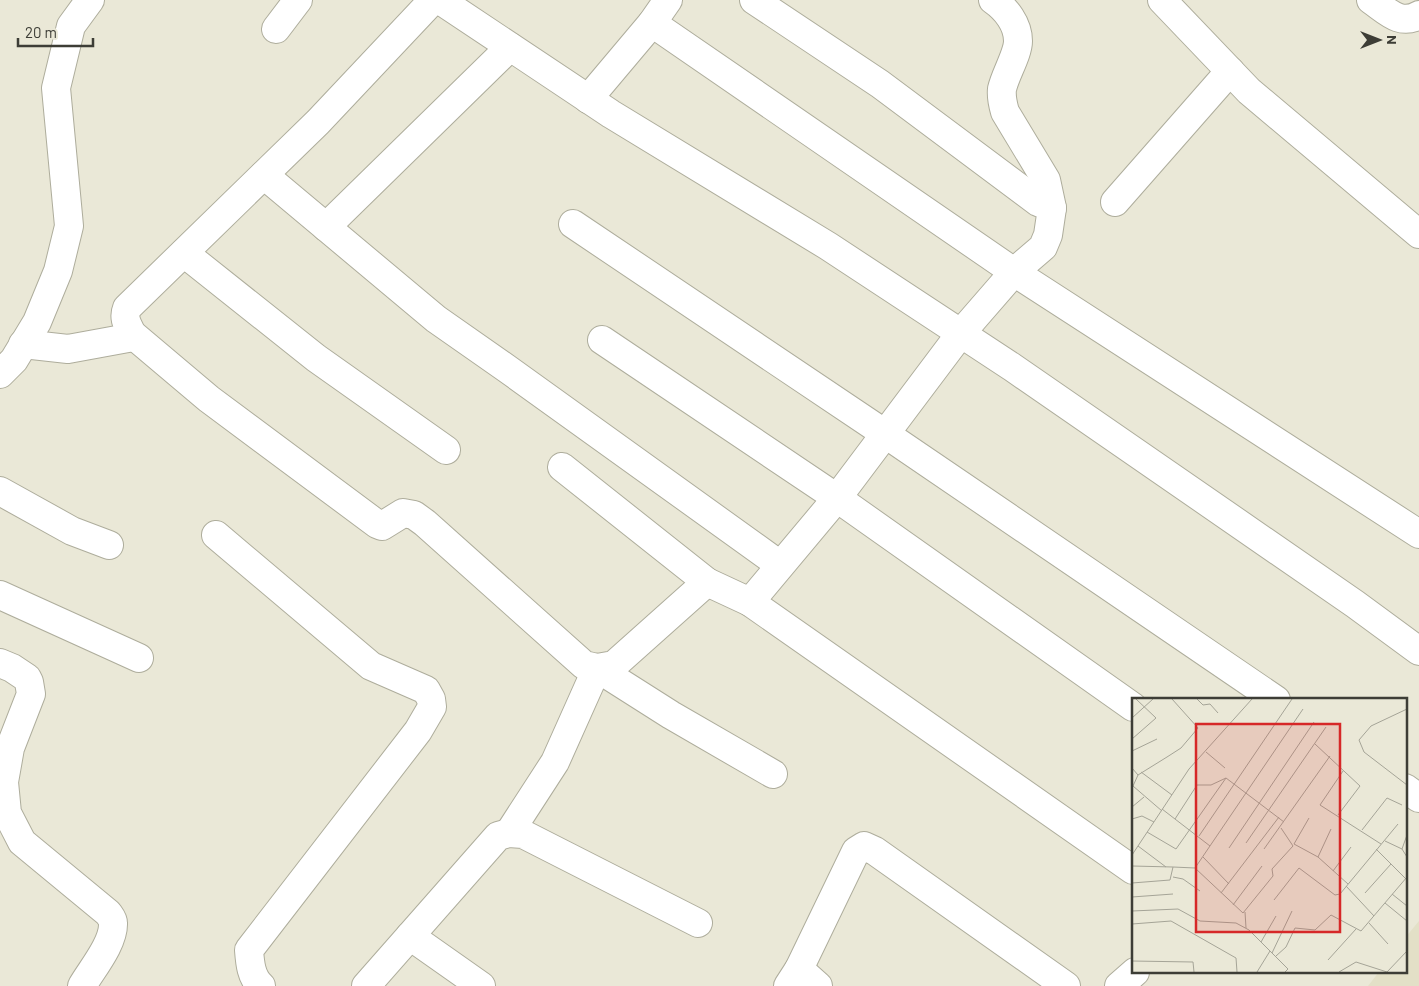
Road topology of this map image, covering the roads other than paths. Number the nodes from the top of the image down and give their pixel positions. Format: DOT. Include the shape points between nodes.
graph roads {
  1 [pos="90,0"];
  2 [pos="298,0"];
  3 [pos="433,0"];
  4 [pos="440,0"];
  5 [pos="668,0"];
  6 [pos="754,0"];
  7 [pos="993,0"];
  8 [pos="1162,0"];
  9 [pos="1371,0"];
  10 [pos="1419,15"];
  11 [pos="652,23"];
  12 [pos="276,29"];
  13 [pos="510,47"];
  14 [pos="1230,70"];
  15 [pos="588,99"];
  16 [pos="264,175"];
  17 [pos="1115,202"];
  18 [pos="1052,208"];
  19 [pos="573,224"];
  20 [pos="326,227"];
  21 [pos="1419,234"];
  22 [pos="184,253"];
  23 [pos="1014,272"];
  24 [pos="961,333"];
  25 [pos="132,334"];
  26 [pos="602,340"];
  27 [pos="23,344"];
  28 [pos="0,374"];
  29 [pos="884,433"];
  30 [pos="446,450"];
  31 [pos="562,467"];
  32 [pos="0,491"];
  33 [pos="836,498"];
  34 [pos="1419,534"];
  35 [pos="216,536"];
  36 [pos="109,545"];
  37 [pos="780,565"];
  38 [pos="707,582"];
  39 [pos="0,596"];
  40 [pos="750,602"];
  41 [pos="1419,651"];
  42 [pos="138,658"];
  43 [pos="0,663"];
  44 [pos="597,668"];
  45 [pos="1273,698"];
  46 [pos="1132,706"];
  47 [pos="773,774"];
  48 [pos="1406,789"];
  49 [pos="1419,798"];
  50 [pos="509,832"];
  51 [pos="1132,869"];
  52 [pos="698,923"];
  53 [pos="410,936"];
  54 [pos="1133,974"];
  55 [pos="802,980"];
  56 [pos="82,986"];
  57 [pos="261,986"];
  58 [pos="366,986"];
  59 [pos="481,986"];
  60 [pos="1066,986"];
  61 [pos="1119,986"];
  1 -- 27 [label="street" via="71,26 56,88 69,226 58,271 37,322"];
  2 -- 12 [label="street"];
  3 -- 16 [label="street"];
  4 -- 13 [label="street"];
  5 -- 11 [label="street"];
  6 -- 18 [label="street" via="880,84 1038,202"];
  7 -- 18 [label="street" via="1004,8 1015,24 1018,42 1002,90 1005,112 1046,180"];
  8 -- 14 [label="street"];
  9 -- 10 [label="street" via="1394,17 1411,20"];
  11 -- 15 [label="street"];
  11 -- 23 [label="street"];
  13 -- 15 [label="street"];
  13 -- 20 [label="street"];
  14 -- 17 [label="street"];
  14 -- 21 [label="street" via="1249,91"];
  15 -- 24 [label="street" via="828,246"];
  16 -- 20 [label="street"];
  16 -- 22 [label="street"];
  18 -- 23 [label="street" via="1043,247"];
  19 -- 29 [label="street"];
  20 -- 37 [label="street" via="436,319"];
  22 -- 25 [label="street" via="127,308 124,315"];
  22 -- 30 [label="street" via="316,358"];
  23 -- 24 [label="street"];
  23 -- 34 [label="street"];
  24 -- 29 [label="street"];
  24 -- 41 [label="street"];
  25 -- 27 [label="street" via="128,338 68,348"];
  25 -- 44 [label="street" via="209,400 377,524 388,524 403,513 420,519 584,665"];
  26 -- 33 [label="street"];
  27 -- 28 [label="street" via="14,360"];
  29 -- 33 [label="street"];
  29 -- 45 [label="street"];
  31 -- 38 [label="street"];
  32 -- 36 [label="street" via="72,531"];
  33 -- 37 [label="street"];
  33 -- 46 [label="street"];
  35 -- 57 [label="street" via="371,666 426,690 432,707 418,731 248,950 256,982"];
  37 -- 40 [label="street"];
  38 -- 40 [label="street"];
  38 -- 44 [label="street" via="614,665"];
  39 -- 42 [label="street"];
  40 -- 51 [label="street"];
  43 -- 56 [label="street" via="27,678 31,694 10,748 4,782 7,813 22,842 108,913 113,921 112,934 104,951"];
  44 -- 47 [label="street"];
  44 -- 50 [label="street" via="555,762"];
  48 -- 49 [label="street"];
  50 -- 52 [label="street" via="523,834"];
  50 -- 53 [label="street" via="498,836"];
  53 -- 58 [label="street"];
  53 -- 59 [label="street"];
  54 -- 61 [label="street"];
  55 -- 60 [label="street" via="856,851 864,846 875,850"];
}
